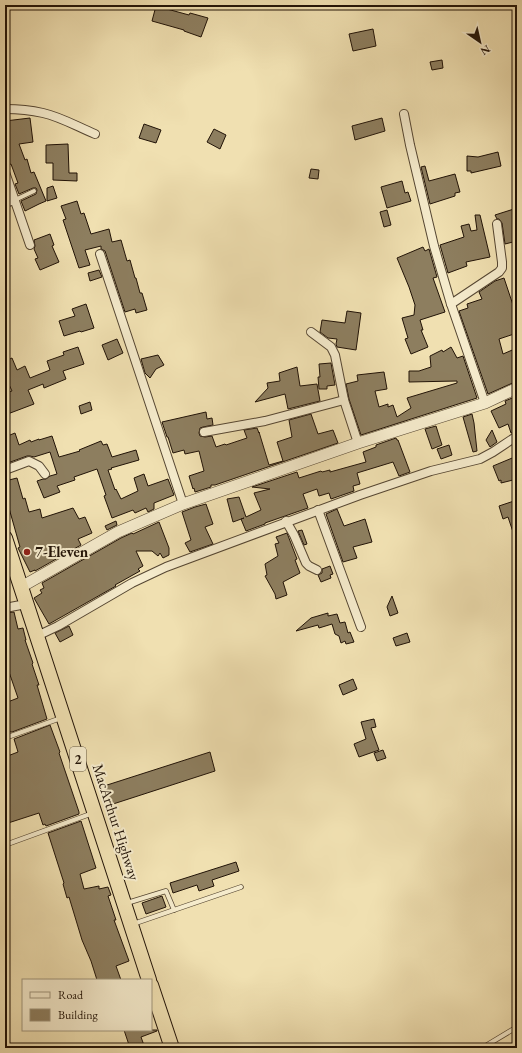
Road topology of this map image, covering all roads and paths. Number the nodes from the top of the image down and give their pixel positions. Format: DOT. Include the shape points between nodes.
graph roads {
  1 [pos="5,109"];
  2 [pos="404,114"];
  3 [pos="95,134"];
  4 [pos="5,172"];
  5 [pos="34,191"];
  6 [pos="15,200"];
  7 [pos="5,203"];
  8 [pos="497,224"];
  9 [pos="30,244"];
  10 [pos="100,254"];
  11 [pos="451,304"];
  12 [pos="311,332"];
  13 [pos="517,388"];
  14 [pos="344,400"];
  15 [pos="485,403"];
  16 [pos="204,432"];
  17 [pos="517,436"];
  18 [pos="358,443"];
  19 [pos="5,470"];
  20 [pos="45,474"];
  21 [pos="182,504"];
  22 [pos="318,510"];
  23 [pos="286,521"];
  24 [pos="5,538"];
  25 [pos="317,570"];
  26 [pos="21,587"];
  27 [pos="26,604"];
  28 [pos="5,608"];
  29 [pos="361,627"];
  30 [pos="37,636"];
  31 [pos="64,717"];
  32 [pos="5,738"];
  33 [pos="95,812"];
  34 [pos="5,845"];
  35 [pos="241,887"];
  36 [pos="125,904"];
  37 [pos="174,910"];
  38 [pos="131,925"];
  39 [pos="149,979"];
  40 [pos="152,988"];
  41 [pos="517,1027"];
  42 [pos="172,1048"];
  43 [pos="482,1048"];
  1 -- 3 [label="street" via="25,109 44,113"];
  2 -- 11 [label="street" via="434,246"];
  4 -- 6 [label="street"];
  5 -- 6 [label="lane"];
  6 -- 7 [label="street"];
  6 -- 9 [label="street"];
  8 -- 11 [label="street" via="502,268"];
  10 -- 21 [label="street"];
  11 -- 15 [label="street"];
  12 -- 14 [label="street" via="331,347"];
  13 -- 15 [label="street"];
  14 -- 16 [label="street" via="265,421"];
  14 -- 18 [label="street"];
  15 -- 18 [label="street"];
  17 -- 22 [label="street" via="480,459 431,471"];
  18 -- 21 [label="street"];
  19 -- 20 [label="street" via="29,461 39,466"];
  21 -- 26 [label="street" via="118,532"];
  22 -- 23 [label="street"];
  22 -- 29 [label="street"];
  23 -- 25 [label="street" via="306,563"];
  23 -- 30 [label="street" via="148,574"];
  24 -- 26 [label="highway, MacArthur Highway / 2"];
  26 -- 27 [label="highway, MacArthur Highway / 2"];
  27 -- 28 [label="street"];
  27 -- 30 [label="highway, MacArthur Highway / 2"];
  30 -- 31 [label="highway, MacArthur Highway / 2"];
  31 -- 32 [label="lane"];
  31 -- 33 [label="highway, MacArthur Highway / 2"];
  33 -- 34 [label="lane"];
  33 -- 36 [label="highway, MacArthur Highway / 2"];
  35 -- 37 [label="lane"];
  36 -- 37 [label="lane" via="166,891"];
  36 -- 38 [label="highway, MacArthur Highway / 2"];
  37 -- 38 [label="lane"];
  38 -- 39 [label="highway, MacArthur Highway / 2"];
  40 -- 42 [label="highway"];
  41 -- 43 [label="lane"];
}
